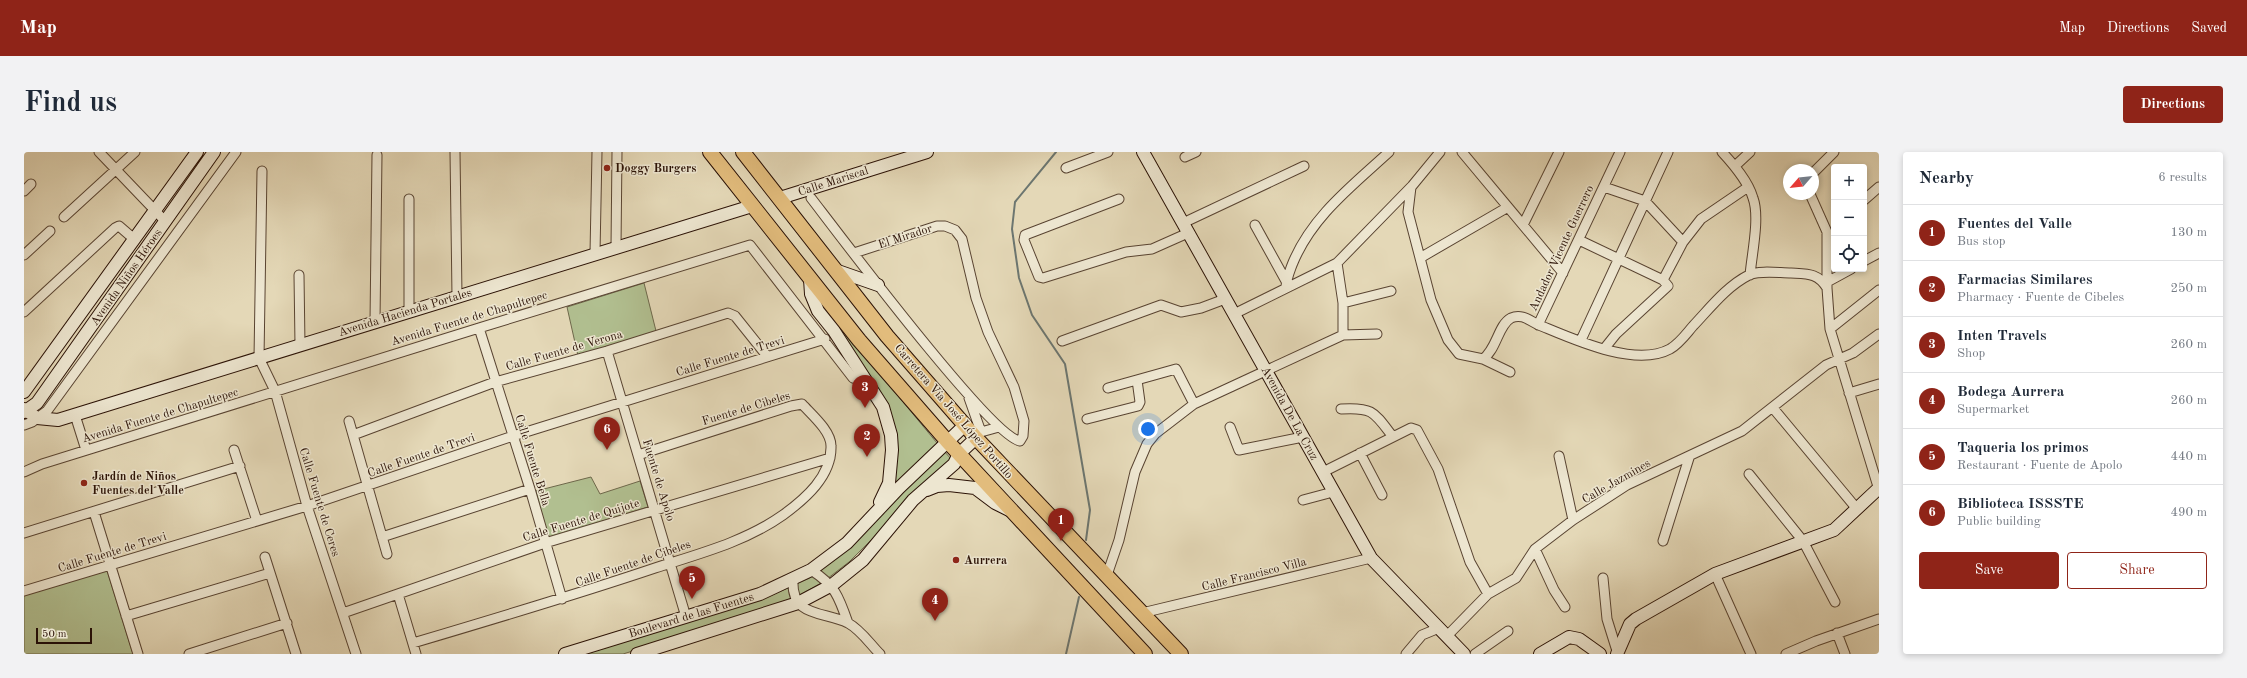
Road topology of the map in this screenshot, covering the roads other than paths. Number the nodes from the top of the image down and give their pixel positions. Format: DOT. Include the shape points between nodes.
graph roads {
  1 [pos="99,152"];
  2 [pos="135,152"];
  3 [pos="197,152"];
  4 [pos="214,152"];
  5 [pos="236,152"];
  6 [pos="455,152"];
  7 [pos="597,152"];
  8 [pos="617,152"];
  9 [pos="710,152"];
  10 [pos="743,152"];
  11 [pos="927,152"];
  12 [pos="1108,152"];
  13 [pos="1143,152"];
  14 [pos="1196,152"];
  15 [pos="1388,152"];
  16 [pos="1440,152"];
  17 [pos="1462,152"];
  18 [pos="1559,152"];
  19 [pos="1620,152"];
  20 [pos="1668,152"];
  21 [pos="1722,152"];
  22 [pos="1750,152"];
  23 [pos="1834,152"];
  24 [pos="911,154"];
  25 [pos="377,155"];
  26 [pos="1185,157"];
  27 [pos="1304,166"];
  28 [pos="1735,166"];
  29 [pos="1819,167"];
  30 [pos="1066,168"];
  31 [pos="115,170"];
  32 [pos="262,171"];
  33 [pos="31,184"];
  34 [pos="1412,186"];
  35 [pos="1604,187"];
  36 [pos="1748,187"];
  37 [pos="1879,187"];
  38 [pos="24,191"];
  39 [pos="1867,197"];
  40 [pos="780,198"];
  41 [pos="811,198"];
  42 [pos="409,199"];
  43 [pos="1119,199"];
  44 [pos="1814,200"];
  45 [pos="1645,201"];
  46 [pos="752,206"];
  47 [pos="1508,207"];
  48 [pos="153,211"];
  49 [pos="64,218"];
  50 [pos="165,221"];
  51 [pos="1255,225"];
  52 [pos="1523,225"];
  53 [pos="1186,228"];
  54 [pos="1831,229"];
  55 [pos="50,231"];
  56 [pos="134,239"];
  57 [pos="1579,240"];
  58 [pos="1683,242"];
  59 [pos="616,247"];
  60 [pos="595,253"];
  61 [pos="854,253"];
  62 [pos="1879,253"];
  63 [pos="24,255"];
  64 [pos="1420,258"];
  65 [pos="1619,259"];
  66 [pos="1867,260"];
  67 [pos="1337,263"];
  68 [pos="835,270"];
  69 [pos="1847,272"];
  70 [pos="1563,273"];
  71 [pos="299,275"];
  72 [pos="1750,275"];
  73 [pos="810,279"];
  74 [pos="1665,283"];
  75 [pos="878,285"];
  76 [pos="1286,285"];
  77 [pos="1828,285"];
  78 [pos="1879,290"];
  79 [pos="1391,291"];
  80 [pos="457,296"];
  81 [pos="1225,299"];
  82 [pos="1343,303"];
  83 [pos="409,311"];
  84 [pos="24,312"];
  85 [pos="1234,314"];
  86 [pos="375,322"];
  87 [pos="1538,325"];
  88 [pos="479,328"];
  89 [pos="1830,329"];
  90 [pos="1377,334"];
  91 [pos="1879,334"];
  92 [pos="1343,335"];
  93 [pos="825,339"];
  94 [pos="1582,340"];
  95 [pos="1062,341"];
  96 [pos="300,345"];
  97 [pos="1604,349"];
  98 [pos="607,351"];
  99 [pos="767,356"];
  100 [pos="259,358"];
  101 [pos="1483,360"];
  102 [pos="1838,360"];
  103 [pos="1265,370"];
  104 [pos="1510,372"];
  105 [pos="865,378"];
  106 [pos="1137,380"];
  107 [pos="495,382"];
  108 [pos="1879,384"];
  109 [pos="1108,388"];
  110 [pos="25,389"];
  111 [pos="275,391"];
  112 [pos="967,393"];
  113 [pos="1849,393"];
  114 [pos="624,402"];
  115 [pos="37,403"];
  116 [pos="1194,404"];
  117 [pos="1773,408"];
  118 [pos="1341,409"];
  119 [pos="25,411"];
  120 [pos="42,414"];
  121 [pos="75,415"];
  122 [pos="1087,419"];
  123 [pos="349,421"];
  124 [pos="24,425"];
  125 [pos="965,425"];
  126 [pos="998,426"];
  127 [pos="1230,427"];
  128 [pos="353,435"];
  129 [pos="979,435"];
  130 [pos="513,436"];
  131 [pos="1303,437"];
  132 [pos="1393,437"];
  133 [pos="947,440"];
  134 [pos="86,450"];
  135 [pos="234,450"];
  136 [pos="1360,453"];
  137 [pos="959,454"];
  138 [pos="638,455"];
  139 [pos="1558,456"];
  140 [pos="830,458"];
  141 [pos="1689,458"];
  142 [pos="240,466"];
  143 [pos="24,472"];
  144 [pos="1322,472"];
  145 [pos="1749,474"];
  146 [pos="367,487"];
  147 [pos="1879,488"];
  148 [pos="530,489"];
  149 [pos="924,492"];
  150 [pos="1333,492"];
  151 [pos="1382,495"];
  152 [pos="1303,500"];
  153 [pos="307,506"];
  154 [pos="655,509"];
  155 [pos="1857,509"];
  156 [pos="1011,511"];
  157 [pos="94,512"];
  158 [pos="1574,520"];
  159 [pos="257,521"];
  160 [pos="867,523"];
  161 [pos="24,533"];
  162 [pos="382,538"];
  163 [pos="1663,541"];
  164 [pos="1803,541"];
  165 [pos="545,543"];
  166 [pos="1535,549"];
  167 [pos="387,554"];
  168 [pos="265,557"];
  169 [pos="1371,558"];
  170 [pos="670,563"];
  171 [pos="110,565"];
  172 [pos="811,570"];
  173 [pos="270,573"];
  174 [pos="1715,574"];
  175 [pos="1107,575"];
  176 [pos="1603,578"];
  177 [pos="793,580"];
  178 [pos="832,585"];
  179 [pos="24,591"];
  180 [pos="398,594"];
  181 [pos="1488,594"];
  182 [pos="562,599"];
  183 [pos="1835,602"];
  184 [pos="798,603"];
  185 [pos="1565,607"];
  186 [pos="343,613"];
  187 [pos="1142,613"];
  188 [pos="126,616"];
  189 [pos="686,617"];
  190 [pos="1879,619"];
  191 [pos="287,623"];
  192 [pos="848,623"];
  193 [pos="1438,628"];
  194 [pos="1508,631"];
  195 [pos="1837,633"];
  196 [pos="1447,636"];
  197 [pos="413,643"];
  198 [pos="1617,653"];
  199 [pos="138,654"];
  200 [pos="189,654"];
  201 [pos="296,654"];
  202 [pos="356,654"];
  203 [pos="416,654"];
  204 [pos="565,654"];
  205 [pos="637,654"];
  206 [pos="880,654"];
  207 [pos="1145,654"];
  208 [pos="1181,654"];
  209 [pos="1406,654"];
  210 [pos="1464,654"];
  211 [pos="1475,654"];
  212 [pos="1540,654"];
  213 [pos="1600,654"];
  214 [pos="1751,654"];
  215 [pos="1788,654"];
  216 [pos="1845,654"];
  1 -- 31 [label="street"];
  2 -- 31 [label="street"];
  3 -- 48 [label="main road, Avenida Niños Héroes"];
  4 -- 50 [label="main road, Avenida Niños Héroes"];
  5 -- 120 [label="street"];
  6 -- 80 [label="street"];
  7 -- 60 [label="street"];
  8 -- 59 [label="street"];
  9 -- 46 [label="main road, Carretera Vía José López Portillo"];
  10 -- 40 [label="main road, Carretera Vía José López Portillo"];
  11 -- 24 [label="main road, Calle Mariscal"];
  12 -- 30 [label="street"];
  13 -- 53 [label="main road, Avenida De La Cruz"];
  14 -- 26 [label="street"];
  15 -- 76 [label="street" via="1324,213 1310,230 1298,249"];
  16 -- 34 [label="street"];
  17 -- 47 [label="street"];
  18 -- 52 [label="street"];
  19 -- 35 [label="street, Andador Vicente Guerrero"];
  20 -- 45 [label="street"];
  21 -- 28 [label="street"];
  22 -- 28 [label="street"];
  23 -- 29 [label="street"];
  24 -- 40 [label="main road, Calle Mariscal"];
  25 -- 86 [label="street"];
  27 -- 53 [label="street"];
  28 -- 36 [label="street"];
  31 -- 48 [label="street"];
  31 -- 49 [label="street"];
  32 -- 100 [label="street"];
  33 -- 38 [label="street"];
  34 -- 64 [label="street" via="1408,212"];
  34 -- 67 [label="street"];
  35 -- 45 [label="street"];
  35 -- 57 [label="street, Andador Vicente Guerrero"];
  36 -- 58 [label="street" via="1701,219"];
  36 -- 72 [label="street" via="1754,198 1756,213"];
  37 -- 39 [label="street"];
  40 -- 68 [label="main road, Carretera Vía José López Portillo"];
  41 -- 61 [label="street"];
  42 -- 83 [label="street"];
  43 -- 53 [label="street" via="1025,235 1024,240 1036,274 1043,278 1126,252 1152,249"];
  44 -- 54 [label="street"];
  45 -- 58 [label="street"];
  45 -- 65 [label="street"];
  46 -- 59 [label="main road, Avenida Hacienda Portales"];
  46 -- 73 [label="main road, Carretera Vía José López Portillo"];
  47 -- 52 [label="street"];
  47 -- 64 [label="street"];
  48 -- 50 [label="street"];
  48 -- 56 [label="main road, Avenida Niños Héroes"];
  50 -- 115 [label="main road, Avenida Niños Héroes"];
  51 -- 76 [label="street"];
  52 -- 70 [label="street"];
  53 -- 81 [label="main road, Avenida De La Cruz"];
  54 -- 77 [label="street"];
  55 -- 63 [label="street"];
  56 -- 84 [label="street" via="119,226 115,228"];
  56 -- 110 [label="main road, Avenida Niños Héroes"];
  57 -- 65 [label="street"];
  57 -- 70 [label="street, Andador Vicente Guerrero"];
  58 -- 74 [label="street"];
  59 -- 60 [label="main road, Avenida Hacienda Portales"];
  60 -- 80 [label="main road, Avenida Hacienda Portales"];
  61 -- 75 [label="street, El Mirador"];
  61 -- 126 [label="street, El Mirador" via="936,226 955,230 962,238 976,298 988,332 1014,387 1024,421 1023,436 1020,441 1014,440"];
  62 -- 66 [label="street"];
  64 -- 101 [label="street" via="1430,300 1448,340 1459,354"];
  65 -- 74 [label="street"];
  65 -- 94 [label="street"];
  67 -- 76 [label="street"];
  67 -- 82 [label="street"];
  68 -- 75 [label="main road"];
  68 -- 125 [label="main road, Carretera Vía José López Portillo" via="887,336"];
  69 -- 77 [label="street"];
  70 -- 87 [label="street, Andador Vicente Guerrero"];
  71 -- 96 [label="street"];
  72 -- 77 [label="street" via="1812,274"];
  72 -- 97 [label="street" via="1713,305 1679,342 1669,349 1637,355"];
  73 -- 105 [label="main road" via="811,294 818,311"];
  73 -- 133 [label="main road, Carretera Vía José López Portillo"];
  74 -- 97 [label="street"];
  75 -- 112 [label="street, El Mirador"];
  76 -- 85 [label="street"];
  77 -- 89 [label="street"];
  78 -- 89 [label="street"];
  79 -- 82 [label="street"];
  80 -- 83 [label="main road, Avenida Hacienda Portales"];
  81 -- 85 [label="main road, Avenida De La Cruz"];
  81 -- 95 [label="street" via="1181,312 1161,305"];
  82 -- 92 [label="street"];
  83 -- 86 [label="main road, Avenida Hacienda Portales"];
  85 -- 103 [label="main road, Avenida De La Cruz"];
  86 -- 96 [label="main road, Avenida Hacienda Portales"];
  87 -- 94 [label="street"];
  87 -- 101 [label="street, Andador Vicente Guerrero" via="1524,317 1513,317 1492,351"];
  88 -- 93 [label="street, Avenida Fuente de Chapultepec" via="750,245"];
  88 -- 107 [label="street, Calle Fuente Bella"];
  88 -- 111 [label="street, Avenida Fuente de Chapultepec"];
  89 -- 102 [label="street"];
  90 -- 92 [label="street"];
  91 -- 102 [label="street, Calle Jazmines" via="1853,353"];
  92 -- 103 [label="street"];
  93 -- 99 [label="street, Calle Fuente de Trevi"];
  93 -- 105 [label="street, Avenida Fuente de Chapultepec" via="853,378"];
  94 -- 97 [label="street"];
  96 -- 100 [label="main road, Avenida Hacienda Portales"];
  98 -- 99 [label="street, Calle Fuente de Verona" via="728,313 735,316"];
  98 -- 107 [label="street, Calle Fuente de Verona"];
  98 -- 114 [label="street, Fuente de Apolo"];
  99 -- 114 [label="street, Calle Fuente de Trevi"];
  100 -- 111 [label="street, Calle Fuente de Ceres"];
  100 -- 121 [label="main road, Avenida Hacienda Portales"];
  101 -- 104 [label="street"];
  102 -- 113 [label="street"];
  102 -- 117 [label="street, Calle Jazmines" via="1826,365"];
  103 -- 116 [label="street"];
  103 -- 131 [label="main road, Avenida De La Cruz"];
  105 -- 160 [label="main road" via="884,407 892,436 891,470 885,494"];
  106 -- 109 [label="street"];
  106 -- 116 [label="street" via="1176,369"];
  106 -- 122 [label="street" via="1140,405"];
  107 -- 128 [label="street, Calle Fuente de Verona"];
  107 -- 130 [label="street, Calle Fuente Bella"];
  108 -- 113 [label="street"];
  110 -- 115 [label="main road"];
  111 -- 134 [label="street, Avenida Fuente de Chapultepec"];
  111 -- 153 [label="street, Calle Fuente de Ceres"];
  112 -- 126 [label="street, El Mirador"];
  112 -- 129 [label="street"];
  113 -- 147 [label="street"];
  114 -- 130 [label="street, Calle Fuente de Trevi"];
  114 -- 138 [label="street, Fuente de Apolo"];
  115 -- 119 [label="main road, Avenida Niños Héroes"];
  115 -- 120 [label="main road"];
  116 -- 175 [label="street" via="1155,434 1148,444 1135,472 1119,540"];
  117 -- 141 [label="street, Calle Jazmines" via="1742,431"];
  117 -- 155 [label="street"];
  118 -- 132 [label="street" via="1362,408 1371,412"];
  119 -- 120 [label="main road, Avenida Hacienda Portales"];
  120 -- 121 [label="main road, Avenida Hacienda Portales" via="58,420"];
  120 -- 124 [label="street"];
  121 -- 134 [label="street"];
  123 -- 128 [label="street"];
  125 -- 129 [label="main road, Carretera Vía José López Portillo"];
  125 -- 133 [label="main road"];
  126 -- 129 [label="street"];
  127 -- 131 [label="street" via="1239,450"];
  128 -- 146 [label="street"];
  129 -- 137 [label="main road"];
  129 -- 175 [label="main road, Carretera Vía José López Portillo"];
  130 -- 146 [label="street, Calle Fuente de Trevi"];
  130 -- 148 [label="street, Calle Fuente Bella"];
  131 -- 144 [label="main road, Avenida De La Cruz"];
  132 -- 136 [label="street"];
  132 -- 181 [label="street" via="1414,428 1438,470 1470,562"];
  133 -- 137 [label="main road, Carretera Vía José López Portillo"];
  133 -- 160 [label="main road, Boulevard de las Fuentes"];
  134 -- 143 [label="street, Avenida Fuente de Chapultepec"];
  135 -- 142 [label="street"];
  136 -- 144 [label="street"];
  136 -- 151 [label="street"];
  137 -- 149 [label="main road, Boulevard de las Fuentes" via="954,464"];
  137 -- 156 [label="main road, Carretera Vía José López Portillo"];
  138 -- 140 [label="street, Fuente de Cibeles" via="802,404 826,432 831,444"];
  138 -- 154 [label="street, Fuente de Apolo"];
  139 -- 158 [label="street"];
  140 -- 154 [label="street, Calle Fuente de Quijote"];
  140 -- 170 [label="street, Calle Fuente de Cibeles" via="822,478 803,499 782,516 742,538"];
  141 -- 158 [label="street, Calle Jazmines" via="1656,470 1627,485"];
  141 -- 163 [label="street"];
  142 -- 157 [label="street"];
  142 -- 159 [label="street"];
  144 -- 150 [label="main road, Avenida De La Cruz"];
  145 -- 164 [label="street"];
  146 -- 153 [label="street, Calle Fuente de Trevi"];
  146 -- 162 [label="street"];
  147 -- 155 [label="main road"];
  148 -- 162 [label="street"];
  148 -- 165 [label="street, Calle Fuente Bella"];
  149 -- 156 [label="main road" via="937,486 949,485 975,488"];
  149 -- 178 [label="main road, Boulevard de las Fuentes" via="913,500 863,560"];
  150 -- 152 [label="street"];
  150 -- 169 [label="main road, Avenida De La Cruz"];
  153 -- 159 [label="street, Calle Fuente de Trevi"];
  153 -- 186 [label="street, Calle Fuente de Ceres"];
  154 -- 165 [label="street, Calle Fuente de Quijote"];
  154 -- 170 [label="street, Fuente de Apolo"];
  155 -- 164 [label="main road" via="1834,530"];
  156 -- 207 [label="main road, Carretera Vía José López Portillo"];
  157 -- 161 [label="street"];
  157 -- 171 [label="street"];
  158 -- 166 [label="street, Calle Jazmines"];
  159 -- 171 [label="street, Calle Fuente de Trevi"];
  160 -- 172 [label="main road, Boulevard de las Fuentes" via="841,548"];
  162 -- 167 [label="street"];
  164 -- 174 [label="main road"];
  164 -- 183 [label="street"];
  165 -- 180 [label="street, Calle Fuente de Quijote"];
  165 -- 182 [label="street, Calle Fuente Bella"];
  166 -- 181 [label="street, Calle Jazmines" via="1516,578"];
  166 -- 185 [label="street"];
  168 -- 173 [label="street"];
  169 -- 187 [label="street, Calle Francisco Villa"];
  169 -- 193 [label="main road, Avenida De La Cruz"];
  170 -- 182 [label="street, Calle Fuente de Cibeles"];
  170 -- 189 [label="street, Fuente de Apolo"];
  171 -- 179 [label="street, Calle Fuente de Trevi"];
  171 -- 188 [label="street"];
  172 -- 177 [label="main road, Boulevard de las Fuentes"];
  172 -- 178 [label="street"];
  173 -- 188 [label="street"];
  173 -- 191 [label="street"];
  174 -- 198 [label="main road" via="1633,622"];
  174 -- 214 [label="street"];
  175 -- 187 [label="main road, Carretera Vía José López Portillo"];
  176 -- 198 [label="street" via="1607,619"];
  177 -- 184 [label="street" via="794,595"];
  177 -- 189 [label="main road, Boulevard de las Fuentes" via="760,594"];
  178 -- 184 [label="main road, Boulevard de las Fuentes"];
  178 -- 192 [label="street"];
  180 -- 186 [label="street, Calle Fuente de Quijote"];
  180 -- 197 [label="street"];
  181 -- 196 [label="street, Calle Jazmines"];
  182 -- 197 [label="street, Calle Fuente de Cibeles"];
  184 -- 192 [label="street" via="810,612"];
  184 -- 205 [label="main road, Boulevard de las Fuentes"];
  186 -- 202 [label="street, Calle Fuente de Ceres"];
  187 -- 208 [label="main road, Carretera Vía José López Portillo"];
  188 -- 199 [label="street"];
  189 -- 204 [label="main road, Boulevard de las Fuentes"];
  190 -- 195 [label="street"];
  191 -- 200 [label="street"];
  191 -- 201 [label="street"];
  192 -- 206 [label="street"];
  193 -- 196 [label="main road, Avenida De La Cruz"];
  193 -- 209 [label="street" via="1422,635"];
  194 -- 211 [label="street"];
  195 -- 215 [label="street"];
  195 -- 216 [label="street"];
  196 -- 210 [label="main road, Avenida De La Cruz"];
  197 -- 203 [label="street"];
  212 -- 213 [label="main road" via="1570,637 1575,637"];
}
